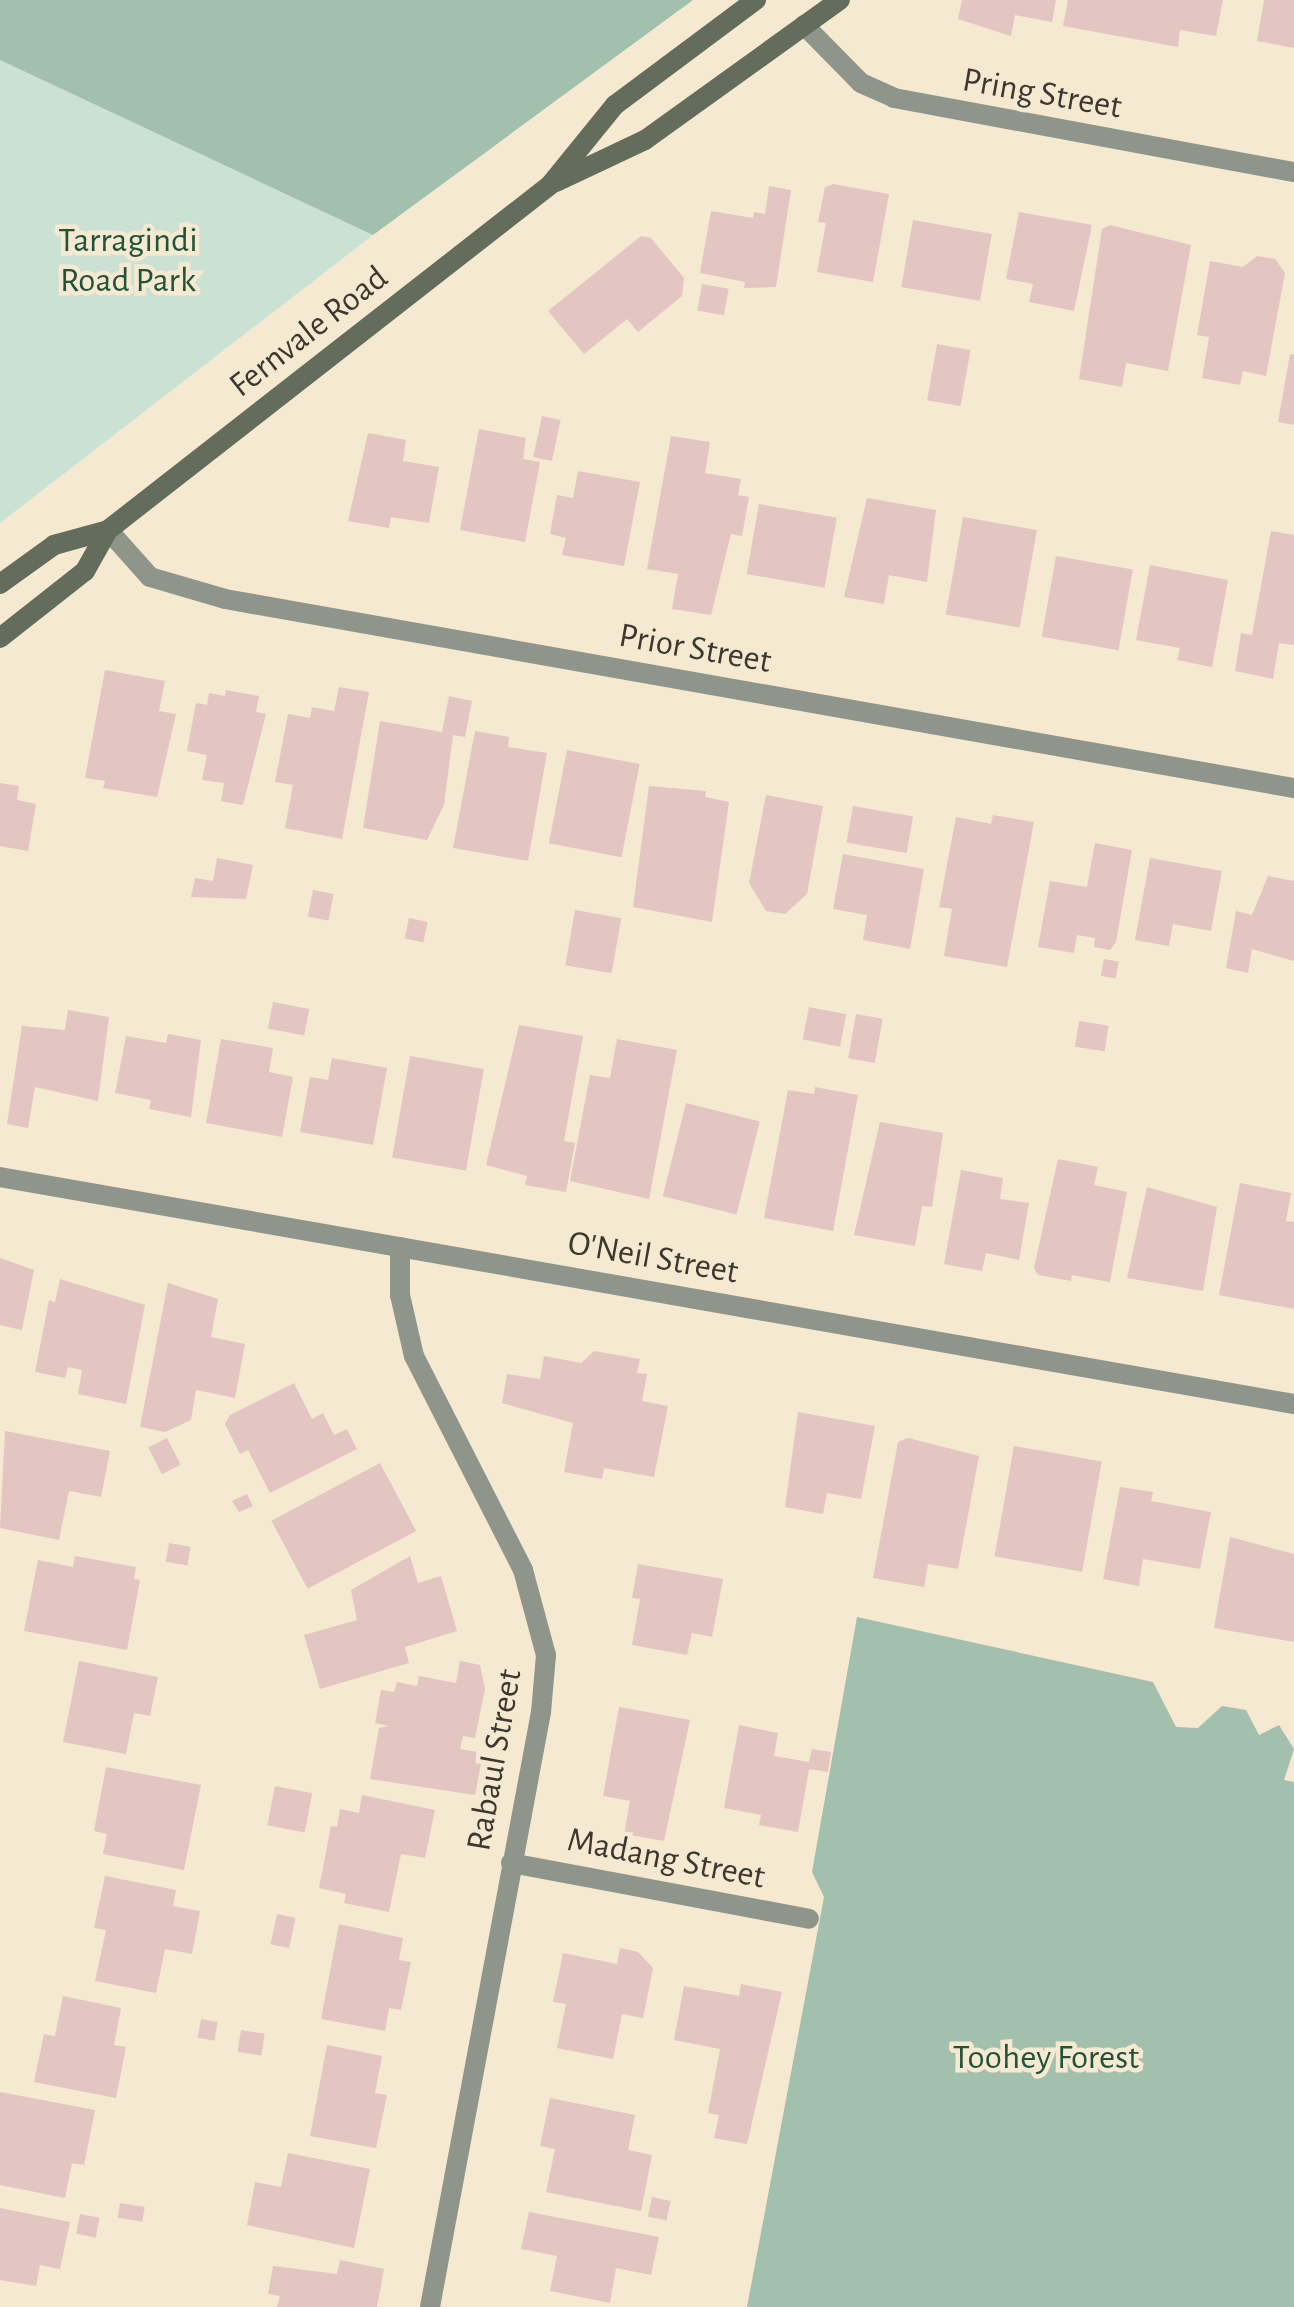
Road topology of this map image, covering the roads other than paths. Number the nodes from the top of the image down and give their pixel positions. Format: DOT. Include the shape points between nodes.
graph roads {
  1 [pos="756,0"];
  2 [pos="840,0"];
  3 [pos="804,26"];
  4 [pos="1294,172"];
  5 [pos="550,185"];
  6 [pos="108,530"];
  7 [pos="0,584"];
  8 [pos="0,638"];
  9 [pos="1294,788"];
  10 [pos="0,1176"];
  11 [pos="400,1247"];
  12 [pos="1294,1404"];
  13 [pos="511,1863"];
  14 [pos="808,1919"];
  15 [pos="430,2307"];
  1 -- 5 [label="street, Fernvale Road" via="615,105"];
  2 -- 3 [label="street, Fernvale Road"];
  3 -- 4 [label="street, Pring Street" via="861,83 894,98"];
  3 -- 5 [label="street, Fernvale Road" via="644,140"];
  5 -- 6 [label="street, Fernvale Road"];
  6 -- 7 [label="street, Fernvale Road" via="54,546"];
  6 -- 8 [label="street, Fernvale Road" via="85,572"];
  6 -- 9 [label="street, Prior Street" via="150,577 225,599"];
  10 -- 11 [label="street, O'Neil Street"];
  11 -- 12 [label="street, O'Neil Street"];
  11 -- 13 [label="street, Rabaul Street" via="400,1295 414,1356 539,1611 546,1654 541,1712"];
  13 -- 14 [label="street, Madang Street"];
  13 -- 15 [label="street, Rabaul Street"];
}
